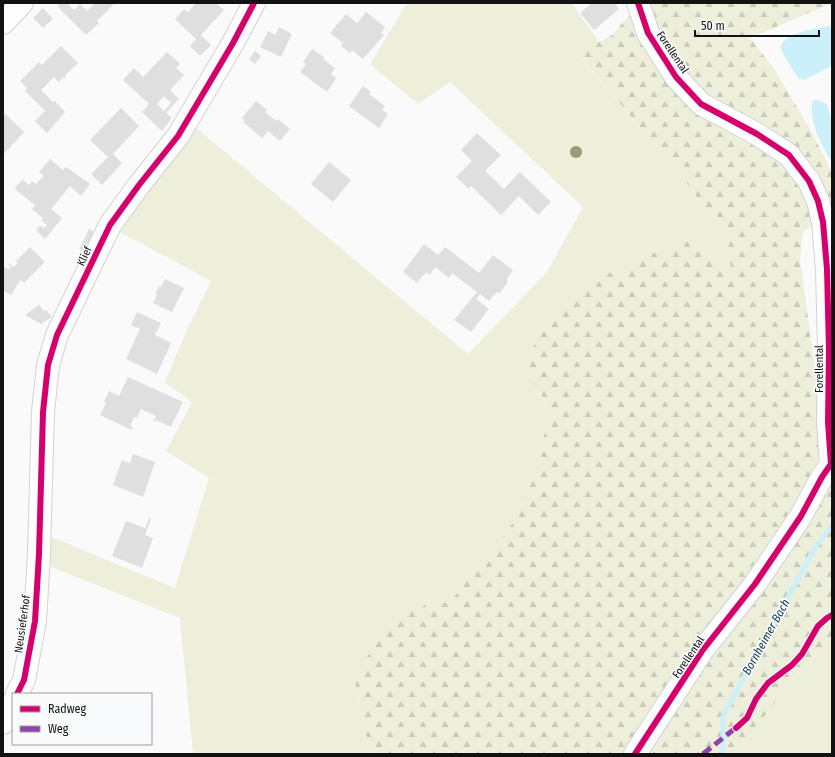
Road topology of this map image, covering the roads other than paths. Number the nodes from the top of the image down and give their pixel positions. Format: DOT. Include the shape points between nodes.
graph roads {
  1 [pos="22,3"];
  2 [pos="254,3"];
  3 [pos="638,3"];
  4 [pos="3,23"];
  5 [pos="832,464"];
  6 [pos="39,554"];
  7 [pos="18,693"];
  8 [pos="12,704"];
  9 [pos="3,722"];
  10 [pos="635,754"];
  1 -- 4 [label="street"];
  2 -- 6 [label="street, Klief" via="178,136 110,225 57,335 48,365 43,412"];
  3 -- 5 [label="street, Forellental" via="648,33 676,77 701,104 757,134 789,155 809,181 818,201 828,269 828,422"];
  5 -- 10 [label="street, Forellental" via="755,584 702,651"];
  6 -- 7 [label="street, Neusieferhof" via="35,621 24,680"];
  8 -- 9 [label="street"];
}
